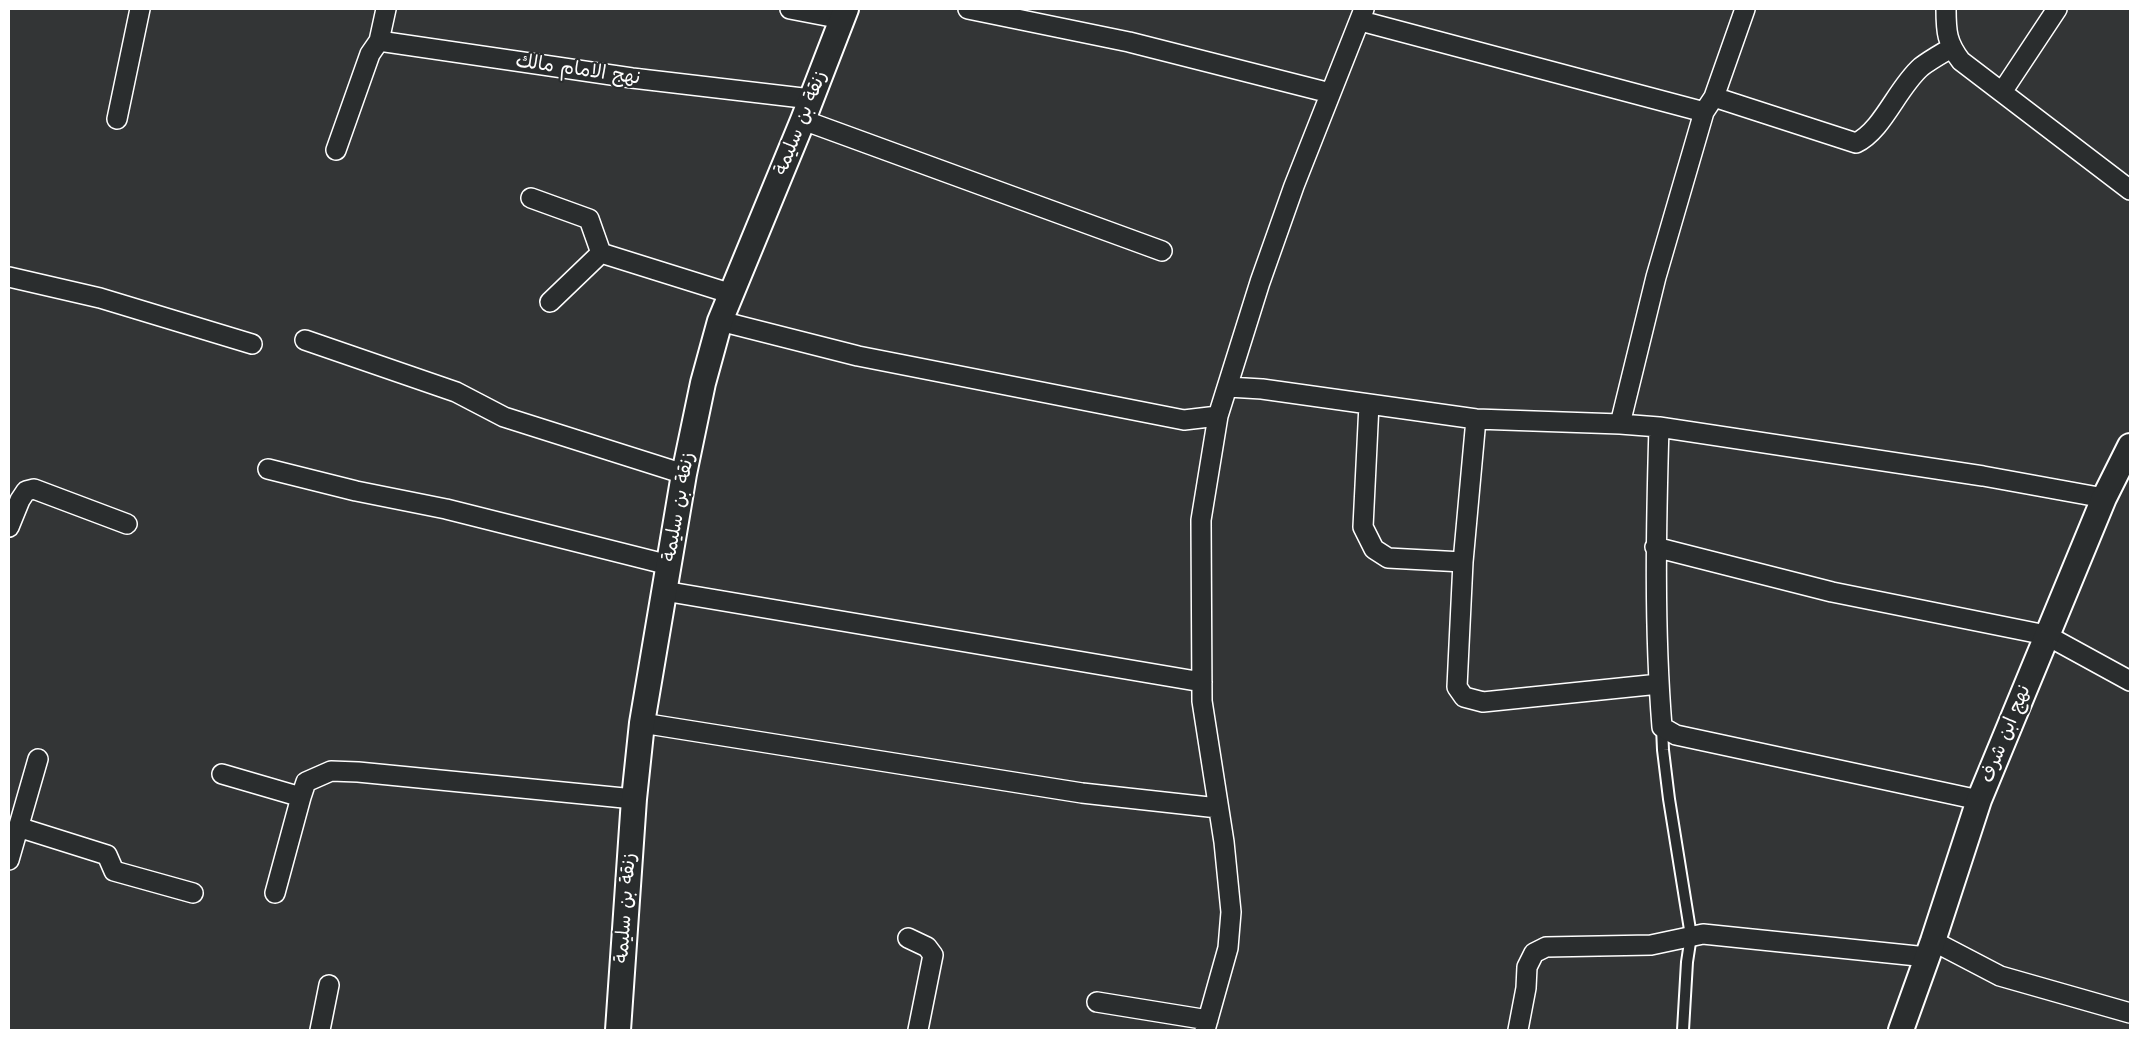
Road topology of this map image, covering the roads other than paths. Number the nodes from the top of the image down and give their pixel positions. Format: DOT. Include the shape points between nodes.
graph roads {
  1 [pos="140,9"];
  2 [pos="386,9"];
  3 [pos="790,9"];
  4 [pos="968,9"];
  5 [pos="1745,9"];
  6 [pos="1946,9"];
  7 [pos="2057,9"];
  8 [pos="844,14"];
  9 [pos="1363,15"];
  10 [pos="379,41"];
  11 [pos="1951,48"];
  12 [pos="2002,92"];
  13 [pos="1330,93"];
  14 [pos="1709,105"];
  15 [pos="807,110"];
  16 [pos="117,120"];
  17 [pos="336,150"];
  18 [pos="2130,190"];
  19 [pos="531,198"];
  20 [pos="1162,251"];
  21 [pos="601,253"];
  22 [pos="9,277"];
  23 [pos="732,294"];
  24 [pos="550,302"];
  25 [pos="720,321"];
  26 [pos="305,340"];
  27 [pos="252,344"];
  28 [pos="1228,386"];
  29 [pos="1369,404"];
  30 [pos="1218,416"];
  31 [pos="1476,420"];
  32 [pos="1620,424"];
  33 [pos="1659,427"];
  34 [pos="2130,446"];
  35 [pos="268,469"];
  36 [pos="684,474"];
  37 [pos="2104,498"];
  38 [pos="128,524"];
  39 [pos="9,527"];
  40 [pos="1655,547"];
  41 [pos="1463,562"];
  42 [pos="669,565"];
  43 [pos="664,591"];
  44 [pos="2046,634"];
  45 [pos="2130,681"];
  46 [pos="1202,682"];
  47 [pos="1659,684"];
  48 [pos="642,723"];
  49 [pos="1662,727"];
  50 [pos="38,759"];
  51 [pos="222,774"];
  52 [pos="301,797"];
  53 [pos="634,799"];
  54 [pos="1979,800"];
  55 [pos="1218,808"];
  56 [pos="16,816"];
  57 [pos="9,860"];
  58 [pos="193,893"];
  59 [pos="275,893"];
  60 [pos="1691,936"];
  61 [pos="908,938"];
  62 [pos="1930,949"];
  63 [pos="328,985"];
  64 [pos="1097,1002"];
  65 [pos="2130,1013"];
  66 [pos="1206,1025"];
  67 [pos="320,1030"];
  68 [pos="618,1030"];
  69 [pos="918,1030"];
  70 [pos="1518,1030"];
  71 [pos="1683,1030"];
  72 [pos="1900,1030"];
  1 -- 16 [label="street"];
  2 -- 10 [label="street"];
  3 -- 8 [label="street"];
  4 -- 13 [label="street" via="1129,42"];
  5 -- 14 [label="street"];
  6 -- 11 [label="street"];
  7 -- 12 [label="street"];
  8 -- 15 [label="street, زنقة بن سليمة"];
  9 -- 13 [label="street"];
  9 -- 14 [label="street"];
  10 -- 15 [label="street, نهج الامام مالك" via="632,78"];
  10 -- 17 [label="street" via="370,54"];
  11 -- 12 [label="street" via="1961,61"];
  11 -- 14 [label="street" via="1921,67 1868,137 1856,143"];
  12 -- 18 [label="street"];
  13 -- 28 [label="street" via="1268,258"];
  14 -- 32 [label="street" via="1656,277"];
  15 -- 20 [label="street, نهج الامام مالك"];
  15 -- 23 [label="street, زنقة بن سليمة"];
  19 -- 21 [label="street" via="589,219"];
  21 -- 23 [label="street"];
  21 -- 24 [label="street"];
  22 -- 27 [label="street" via="100,298"];
  23 -- 25 [label="street, زنقة بن سليمة"];
  25 -- 30 [label="street" via="858,356 1184,420"];
  25 -- 36 [label="street, زنقة بن سليمة"];
  26 -- 36 [label="street" via="456,392 504,417"];
  28 -- 29 [label="street"];
  28 -- 30 [label="street"];
  29 -- 31 [label="street"];
  29 -- 41 [label="street" via="1363,526 1369,542 1388,558"];
  30 -- 46 [label="street" via="1201,520"];
  31 -- 32 [label="street"];
  31 -- 41 [label="street"];
  32 -- 33 [label="street"];
  33 -- 37 [label="street" via="1983,476"];
  33 -- 40 [label="street"];
  34 -- 37 [label="street, نهج ابن شرف"];
  35 -- 42 [label="street" via="446,509"];
  36 -- 42 [label="street, زنقة بن سليمة"];
  37 -- 44 [label="street, نهج ابن شرف"];
  38 -- 39 [label="street" via="34,489 26,491 20,500"];
  40 -- 44 [label="street" via="1832,592"];
  40 -- 47 [label="street"];
  41 -- 47 [label="street" via="1457,687 1464,697 1483,702"];
  42 -- 43 [label="street, زنقة بن سليمة"];
  43 -- 46 [label="street"];
  43 -- 48 [label="street, زنقة بن سليمة"];
  44 -- 45 [label="street"];
  44 -- 54 [label="street, نهج ابن شرف"];
  46 -- 55 [label="street"];
  47 -- 49 [label="street"];
  48 -- 53 [label="street, زنقة بن سليمة"];
  48 -- 55 [label="street" via="1082,793"];
  49 -- 54 [label="street" via="1676,735"];
  49 -- 60 [label="lane" via="1662,750"];
  50 -- 56 [label="street"];
  51 -- 52 [label="street"];
  52 -- 53 [label="street" via="306,782 331,770"];
  52 -- 59 [label="street"];
  53 -- 68 [label="street, زنقة بن سليمة"];
  54 -- 62 [label="street, نهج ابن شرف"];
  55 -- 66 [label="street" via="1229,886 1231,930"];
  56 -- 57 [label="street"];
  56 -- 58 [label="street" via="107,855 114,871"];
  60 -- 62 [label="street" via="1703,934"];
  60 -- 70 [label="street" via="1651,945 1546,947 1534,953 1527,967"];
  60 -- 71 [label="lane"];
  61 -- 69 [label="street" via="927,946 933,954"];
  62 -- 65 [label="street" via="2000,976"];
  62 -- 72 [label="street, نهج ابن شرف"];
  63 -- 67 [label="street"];
  64 -- 66 [label="street"];
}
